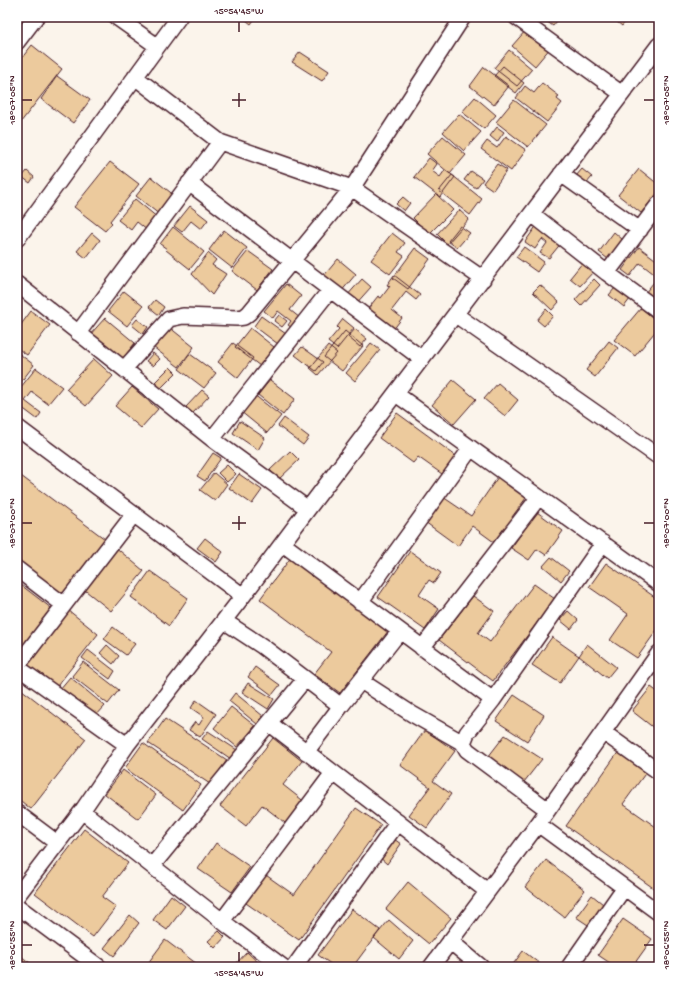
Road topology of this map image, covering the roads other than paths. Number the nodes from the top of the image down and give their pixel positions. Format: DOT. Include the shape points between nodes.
graph roads {
  1 [pos="36,17"];
  2 [pos="116,17"];
  3 [pos="180,17"];
  4 [pos="463,17"];
  5 [pos="516,17"];
  6 [pos="17,42"];
  7 [pos="659,45"];
  8 [pos="157,46"];
  9 [pos="134,77"];
  10 [pos="622,94"];
  11 [pos="220,142"];
  12 [pos="561,174"];
  13 [pos="189,183"];
  14 [pos="352,188"];
  15 [pos="659,204"];
  16 [pos="532,214"];
  17 [pos="640,230"];
  18 [pos="17,238"];
  19 [pos="292,261"];
  20 [pos="607,273"];
  21 [pos="483,278"];
  22 [pos="17,284"];
  23 [pos="330,290"];
  24 [pos="659,311"];
  25 [pos="456,315"];
  26 [pos="78,333"];
  27 [pos="422,359"];
  28 [pos="124,370"];
  29 [pos="396,394"];
  30 [pos="17,427"];
  31 [pos="212,438"];
  32 [pos="470,448"];
  33 [pos="659,458"];
  34 [pos="539,497"];
  35 [pos="308,509"];
  36 [pos="134,514"];
  37 [pos="603,543"];
  38 [pos="283,544"];
  39 [pos="17,569"];
  40 [pos="659,584"];
  41 [pos="243,596"];
  42 [pos="360,602"];
  43 [pos="64,605"];
  44 [pos="224,621"];
  45 [pos="400,631"];
  46 [pos="422,648"];
  47 [pos="659,653"];
  48 [pos="17,667"];
  49 [pos="305,680"];
  50 [pos="361,681"];
  51 [pos="493,700"];
  52 [pos="341,706"];
  53 [pos="269,723"];
  54 [pos="604,732"];
  55 [pos="463,743"];
  56 [pos="127,746"];
  57 [pos="306,752"];
  58 [pos="659,772"];
  59 [pos="333,773"];
  60 [pos="548,810"];
  61 [pos="82,811"];
  62 [pos="17,813"];
  63 [pos="398,822"];
  64 [pos="538,824"];
  65 [pos="57,843"];
  66 [pos="152,866"];
  67 [pos="624,888"];
  68 [pos="487,891"];
  69 [pos="17,896"];
  70 [pos="17,906"];
  71 [pos="659,914"];
  72 [pos="222,921"];
  73 [pos="450,940"];
  74 [pos="96,966"];
  75 [pos="283,967"];
  76 [pos="294,967"];
  77 [pos="431,967"];
  78 [pos="481,967"];
  79 [pos="569,967"];
  1 -- 6 [label="street"];
  2 -- 8 [label="street"];
  3 -- 8 [label="street"];
  4 -- 14 [label="street"];
  5 -- 10 [label="street"];
  7 -- 10 [label="street"];
  8 -- 9 [label="street"];
  9 -- 11 [label="street"];
  9 -- 18 [label="street"];
  10 -- 12 [label="street"];
  11 -- 13 [label="street"];
  11 -- 14 [label="street"];
  12 -- 16 [label="street"];
  12 -- 17 [label="street"];
  13 -- 19 [label="street"];
  13 -- 26 [label="street"];
  14 -- 19 [label="street"];
  14 -- 21 [label="street"];
  15 -- 17 [label="street"];
  16 -- 20 [label="street"];
  16 -- 21 [label="street"];
  17 -- 20 [label="street"];
  19 -- 23 [label="street"];
  19 -- 28 [label="street" via="244,317 173,317"];
  20 -- 24 [label="street"];
  21 -- 25 [label="street"];
  22 -- 26 [label="street"];
  23 -- 27 [label="street"];
  23 -- 31 [label="street"];
  25 -- 27 [label="street"];
  25 -- 33 [label="street"];
  26 -- 28 [label="street"];
  27 -- 29 [label="street"];
  28 -- 31 [label="street"];
  29 -- 32 [label="street"];
  29 -- 35 [label="street"];
  30 -- 36 [label="street"];
  31 -- 35 [label="street"];
  32 -- 34 [label="street"];
  32 -- 42 [label="street"];
  34 -- 37 [label="street"];
  34 -- 46 [label="street"];
  35 -- 38 [label="street"];
  36 -- 41 [label="street"];
  36 -- 43 [label="street"];
  37 -- 40 [label="street"];
  37 -- 51 [label="street"];
  38 -- 41 [label="street"];
  38 -- 42 [label="street"];
  39 -- 43 [label="street"];
  41 -- 44 [label="street"];
  42 -- 45 [label="street"];
  43 -- 48 [label="street"];
  44 -- 49 [label="street" via="262,646"];
  44 -- 56 [label="street"];
  45 -- 46 [label="street"];
  45 -- 50 [label="street"];
  46 -- 51 [label="street"];
  47 -- 54 [label="street"];
  48 -- 56 [label="street"];
  49 -- 52 [label="street"];
  49 -- 53 [label="street"];
  50 -- 52 [label="street"];
  50 -- 55 [label="street"];
  51 -- 55 [label="street" via="467,733"];
  52 -- 57 [label="street"];
  53 -- 57 [label="street"];
  53 -- 66 [label="street"];
  54 -- 58 [label="street"];
  54 -- 60 [label="street"];
  55 -- 60 [label="street" via="467,750"];
  56 -- 61 [label="street"];
  57 -- 59 [label="street"];
  59 -- 63 [label="street"];
  59 -- 72 [label="street"];
  60 -- 64 [label="street"];
  61 -- 65 [label="street"];
  61 -- 66 [label="street"];
  62 -- 65 [label="street"];
  63 -- 68 [label="street"];
  63 -- 76 [label="street"];
  64 -- 67 [label="street"];
  64 -- 68 [label="street"];
  65 -- 69 [label="street"];
  66 -- 72 [label="street"];
  67 -- 71 [label="street"];
  67 -- 79 [label="street"];
  68 -- 73 [label="street"];
  70 -- 74 [label="street"];
  72 -- 75 [label="street"];
  73 -- 77 [label="street"];
  73 -- 78 [label="street"];
}
